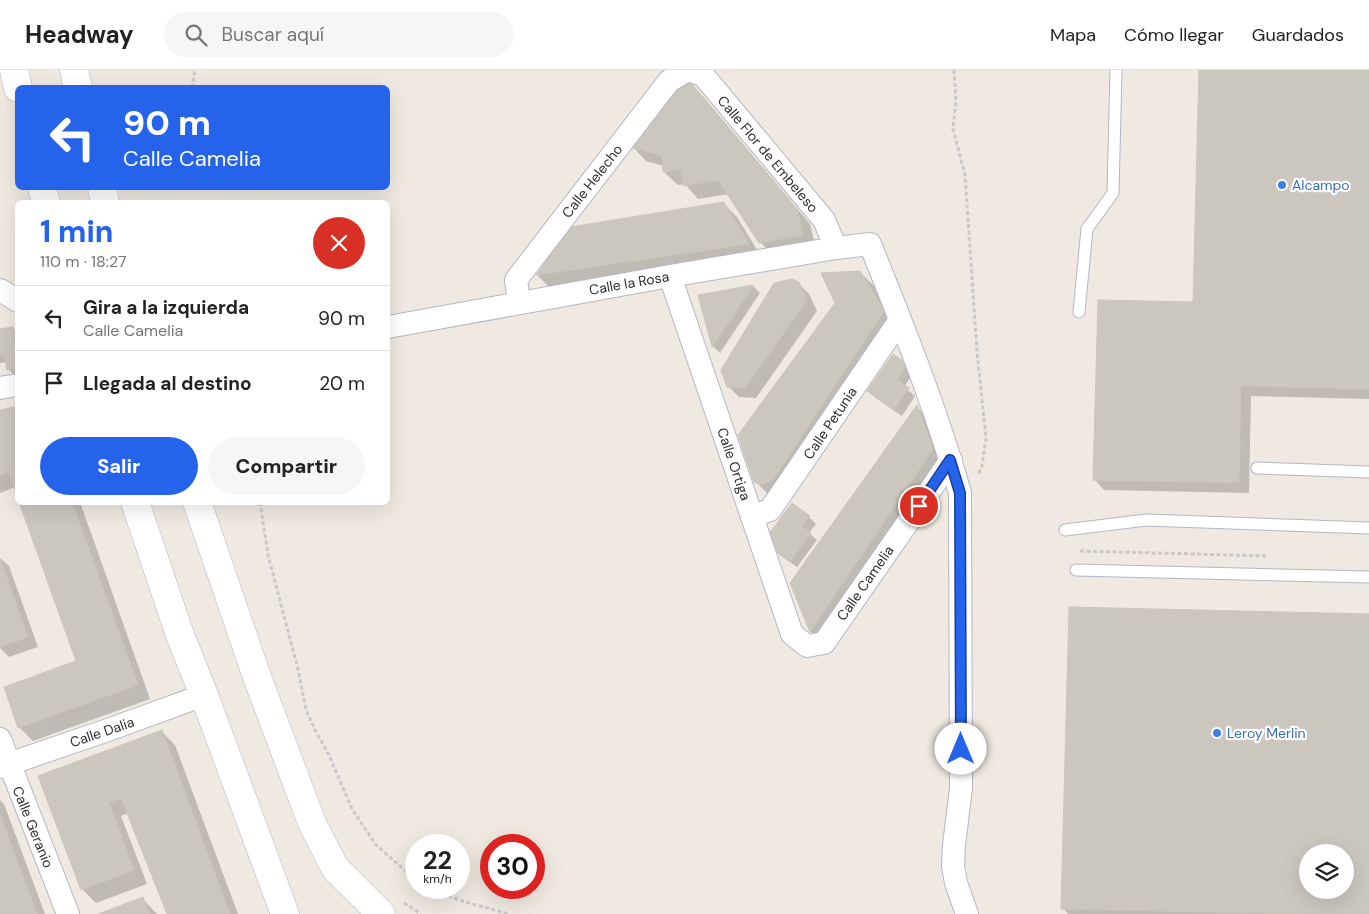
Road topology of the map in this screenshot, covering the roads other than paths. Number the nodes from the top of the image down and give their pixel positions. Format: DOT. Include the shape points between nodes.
graph roads {
  1 [pos="14,70"];
  2 [pos="74,70"];
  3 [pos="688,70"];
  4 [pos="1116,70"];
  5 [pos="17,85"];
  6 [pos="77,85"];
  7 [pos="836,248"];
  8 [pos="670,276"];
  9 [pos="0,290"];
  10 [pos="15,299"];
  11 [pos="519,303"];
  12 [pos="1080,312"];
  13 [pos="900,320"];
  14 [pos="390,328"];
  15 [pos="15,386"];
  16 [pos="0,388"];
  17 [pos="950,460"];
  18 [pos="1257,468"];
  19 [pos="1369,472"];
  20 [pos="136,505"];
  21 [pos="198,505"];
  22 [pos="752,516"];
  23 [pos="1369,528"];
  24 [pos="1064,530"];
  25 [pos="1076,570"];
  26 [pos="1369,578"];
  27 [pos="807,646"];
  28 [pos="204,695"];
  29 [pos="0,739"];
  30 [pos="4,766"];
  31 [pos="68,914"];
  32 [pos="285,914"];
  33 [pos="381,914"];
  34 [pos="967,914"];
  1 -- 5 [label="street"];
  2 -- 6 [label="street"];
  3 -- 7 [label="street, Calle Flor de Embeleso" via="703,76 824,220"];
  3 -- 11 [label="street, Calle Helecho" via="669,81 516,280"];
  4 -- 12 [label="lane" via="1113,193 1087,229"];
  7 -- 8 [label="street, Calle la Rosa"];
  7 -- 13 [label="street, Calle la Rosa" via="870,244"];
  8 -- 11 [label="street, Calle la Rosa"];
  8 -- 22 [label="street, Calle Ortiga"];
  9 -- 10 [label="street"];
  11 -- 14 [label="street, Calle la Rosa"];
  13 -- 17 [label="street"];
  13 -- 22 [label="street, Calle Petunia" via="770,510"];
  15 -- 16 [label="street"];
  17 -- 27 [label="street, Calle Camelia" via="824,643"];
  17 -- 34 [label="street" via="960,497 962,788 953,866"];
  18 -- 19 [label="lane"];
  20 -- 28 [label="street"];
  21 -- 33 [label="street" via="257,677 312,823 334,868"];
  22 -- 27 [label="street, Calle Ortiga" via="792,634"];
  23 -- 24 [label="lane" via="1146,520"];
  25 -- 26 [label="lane"];
  28 -- 30 [label="street, Calle Dalia"];
  28 -- 32 [label="street"];
  29 -- 30 [label="street, Calle Geranio"];
  30 -- 31 [label="street, Calle Geranio"];
}
